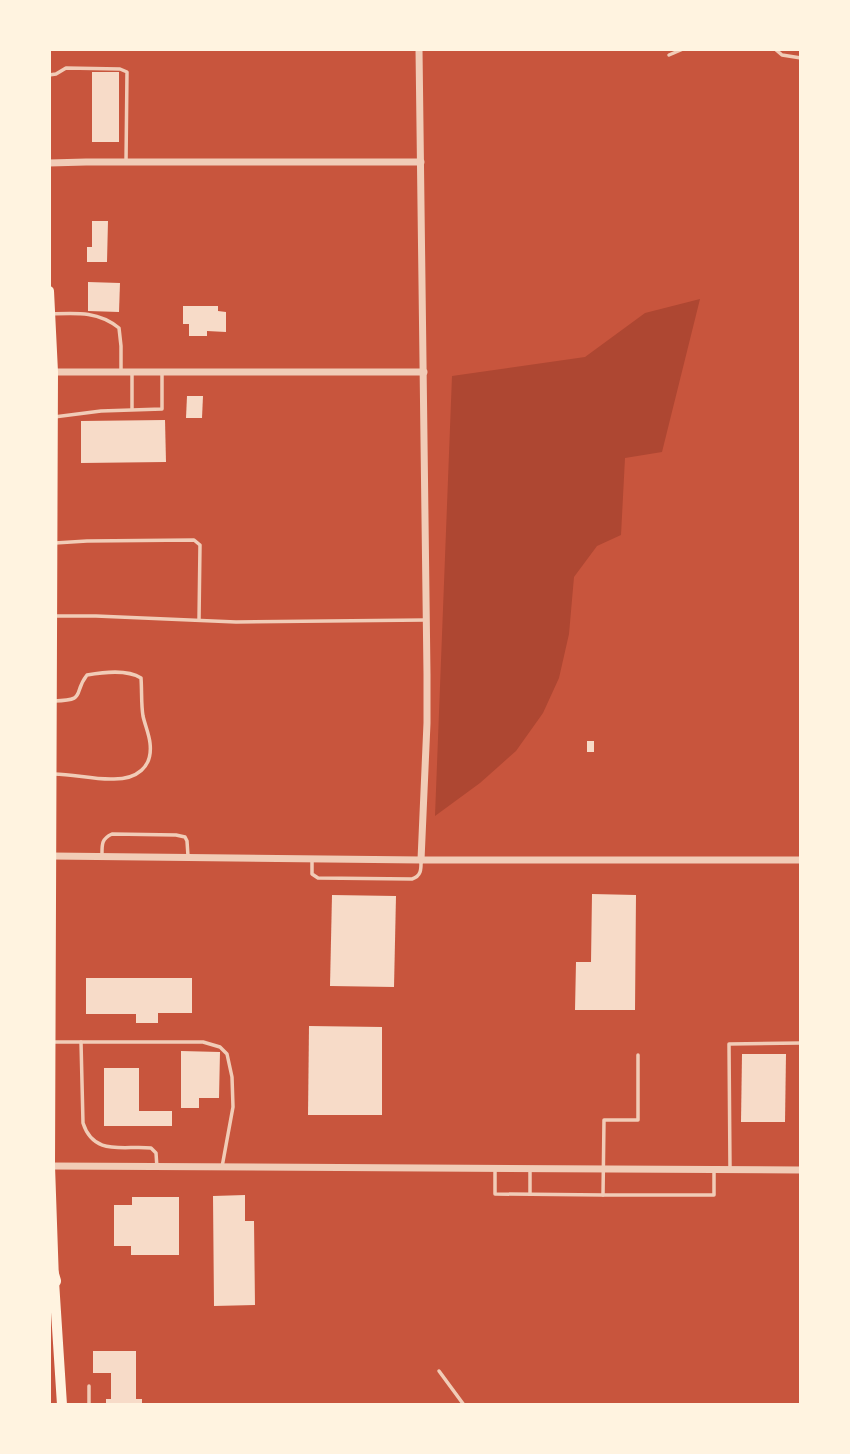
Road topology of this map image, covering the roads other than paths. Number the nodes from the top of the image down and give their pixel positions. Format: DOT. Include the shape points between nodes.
graph roads {
  1 [pos="419,49"];
  2 [pos="683,49"];
  3 [pos="775,49"];
  4 [pos="669,55"];
  5 [pos="801,58"];
  6 [pos="49,75"];
  7 [pos="127,162"];
  8 [pos="421,162"];
  9 [pos="49,163"];
  10 [pos="49,291"];
  11 [pos="50,314"];
  12 [pos="53,372"];
  13 [pos="121,372"];
  14 [pos="132,372"];
  15 [pos="162,372"];
  16 [pos="424,372"];
  17 [pos="132,409"];
  18 [pos="53,417"];
  19 [pos="53,542"];
  20 [pos="52,616"];
  21 [pos="427,620"];
  22 [pos="199,621"];
  23 [pos="52,701"];
  24 [pos="52,774"];
  25 [pos="52,856"];
  26 [pos="102,856"];
  27 [pos="188,857"];
  28 [pos="312,858"];
  29 [pos="421,860"];
  30 [pos="801,860"];
  31 [pos="50,1042"];
  32 [pos="81,1042"];
  33 [pos="801,1043"];
  34 [pos="638,1055"];
  35 [pos="50,1166"];
  36 [pos="222,1167"];
  37 [pos="157,1168"];
  38 [pos="495,1169"];
  39 [pos="530,1169"];
  40 [pos="603,1169"];
  41 [pos="714,1170"];
  42 [pos="730,1170"];
  43 [pos="801,1170"];
  44 [pos="530,1194"];
  45 [pos="603,1195"];
  46 [pos="49,1264"];
  47 [pos="54,1282"];
  48 [pos="439,1371"];
  49 [pos="89,1387"];
  50 [pos="62,1405"];
  51 [pos="89,1405"];
  52 [pos="464,1405"];
  1 -- 8 [label="street"];
  2 -- 4 [label="lane"];
  3 -- 5 [label="lane"];
  6 -- 7 [label="lane" via="66,68 127,72"];
  7 -- 8 [label="street"];
  7 -- 9 [label="street"];
  8 -- 16 [label="street"];
  10 -- 11 [label="main road"];
  11 -- 12 [label="main road"];
  11 -- 13 [label="lane" via="107,318 119,328"];
  12 -- 13 [label="street"];
  12 -- 18 [label="main road"];
  13 -- 14 [label="street"];
  14 -- 15 [label="street"];
  14 -- 17 [label="lane"];
  15 -- 16 [label="street"];
  15 -- 17 [label="lane" via="162,409"];
  16 -- 21 [label="street"];
  17 -- 18 [label="lane"];
  18 -- 19 [label="main road"];
  19 -- 20 [label="main road"];
  19 -- 22 [label="lane" via="194,540 200,545"];
  20 -- 22 [label="lane"];
  20 -- 23 [label="main road"];
  21 -- 22 [label="lane"];
  21 -- 29 [label="street"];
  23 -- 24 [label="main road"];
  23 -- 24 [label="lane" via="76,698 88,675 138,676 150,744 142,771 129,778"];
  24 -- 25 [label="main road"];
  25 -- 26 [label="street"];
  25 -- 31 [label="main road"];
  26 -- 27 [label="street"];
  26 -- 27 [label="lane" via="102,842 112,834 185,837"];
  27 -- 28 [label="street"];
  28 -- 29 [label="street"];
  28 -- 29 [label="lane" via="312,874 318,878 412,879 420,874"];
  29 -- 30 [label="street"];
  31 -- 32 [label="lane"];
  31 -- 35 [label="main road"];
  32 -- 36 [label="lane" via="203,1042 220,1047 227,1054 232,1077 233,1107"];
  32 -- 37 [label="lane" via="86,1133 105,1147 151,1148"];
  33 -- 42 [label="lane" via="729,1044"];
  34 -- 40 [label="lane" via="638,1120 604,1120"];
  35 -- 37 [label="street"];
  35 -- 47 [label="main road"];
  36 -- 37 [label="street"];
  36 -- 38 [label="street"];
  38 -- 39 [label="street"];
  38 -- 44 [label="lane" via="495,1194"];
  39 -- 40 [label="street"];
  39 -- 44 [label="lane"];
  40 -- 41 [label="street"];
  40 -- 45 [label="lane"];
  41 -- 42 [label="street"];
  41 -- 45 [label="lane" via="714,1195"];
  42 -- 43 [label="street"];
  44 -- 45 [label="lane"];
  46 -- 47 [label="highway"];
  47 -- 50 [label="main road"];
  48 -- 52 [label="lane"];
  49 -- 51 [label="lane"];
}
